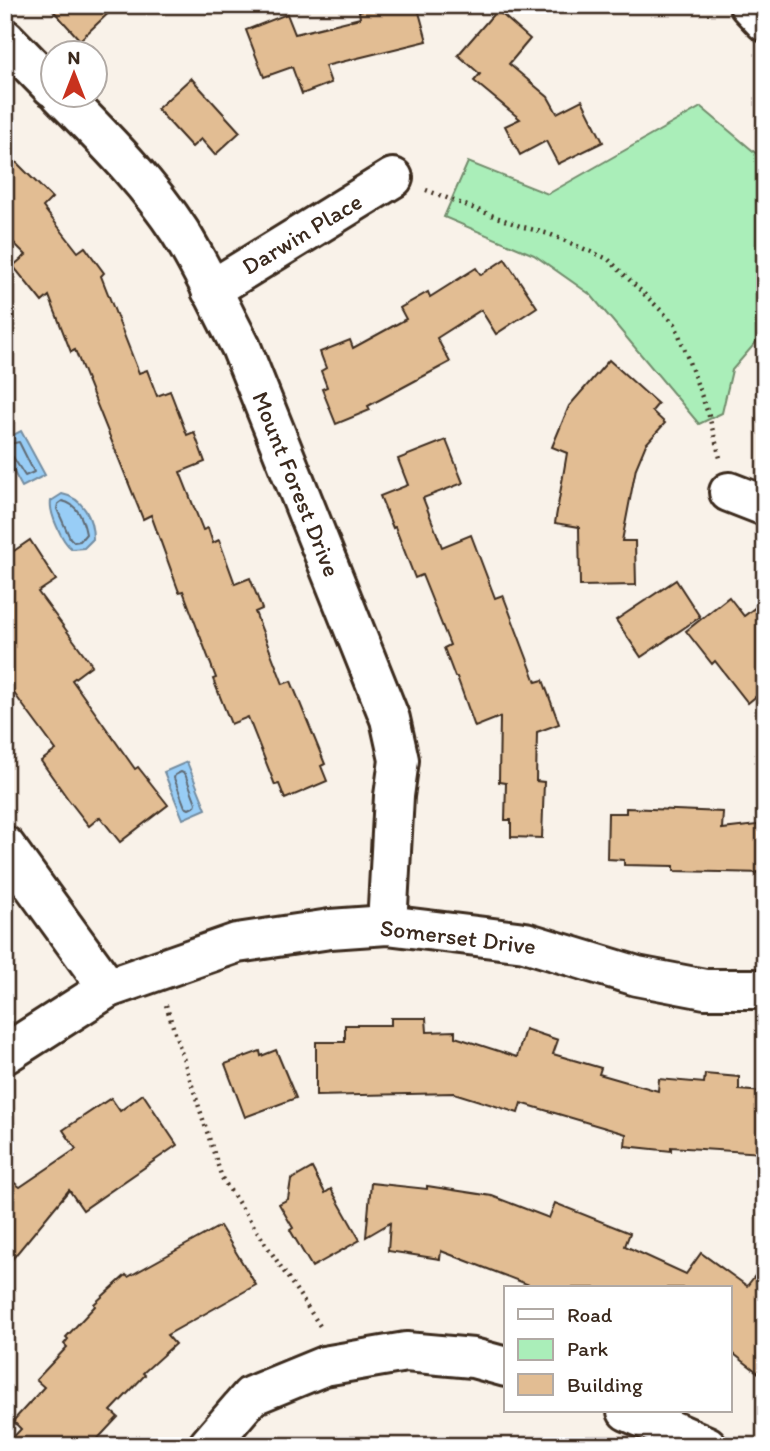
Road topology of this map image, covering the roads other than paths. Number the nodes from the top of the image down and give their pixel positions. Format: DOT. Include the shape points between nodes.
graph roads {
  1 [pos="748,5"];
  2 [pos="765,22"];
  3 [pos="5,39"];
  4 [pos="38,73"];
  5 [pos="74,108"];
  6 [pos="394,178"];
  7 [pos="211,290"];
  8 [pos="729,492"];
  9 [pos="765,506"];
  10 [pos="5,846"];
  11 [pos="387,925"];
  12 [pos="108,988"];
  13 [pos="765,989"];
  14 [pos="5,1054"];
  15 [pos="504,1366"];
  16 [pos="629,1412"];
  17 [pos="208,1446"];
  18 [pos="707,1446"];
  1 -- 2 [label="street"];
  3 -- 4 [label="street"];
  5 -- 7 [label="street, Mount Forest Drive" via="126,161 180,232"];
  6 -- 7 [label="street, Darwin Place"];
  7 -- 11 [label="street, Mount Forest Drive" via="241,347 390,719 399,760"];
  8 -- 9 [label="street"];
  10 -- 12 [label="street"];
  11 -- 12 [label="street, Somerset Drive" via="237,943"];
  11 -- 13 [label="street, Somerset Drive" via="525,942 637,976 705,989"];
  12 -- 14 [label="street, Somerset Drive"];
  15 -- 17 [label="street" via="473,1358 406,1352 324,1366 251,1396"];
  16 -- 18 [label="street"];
}
